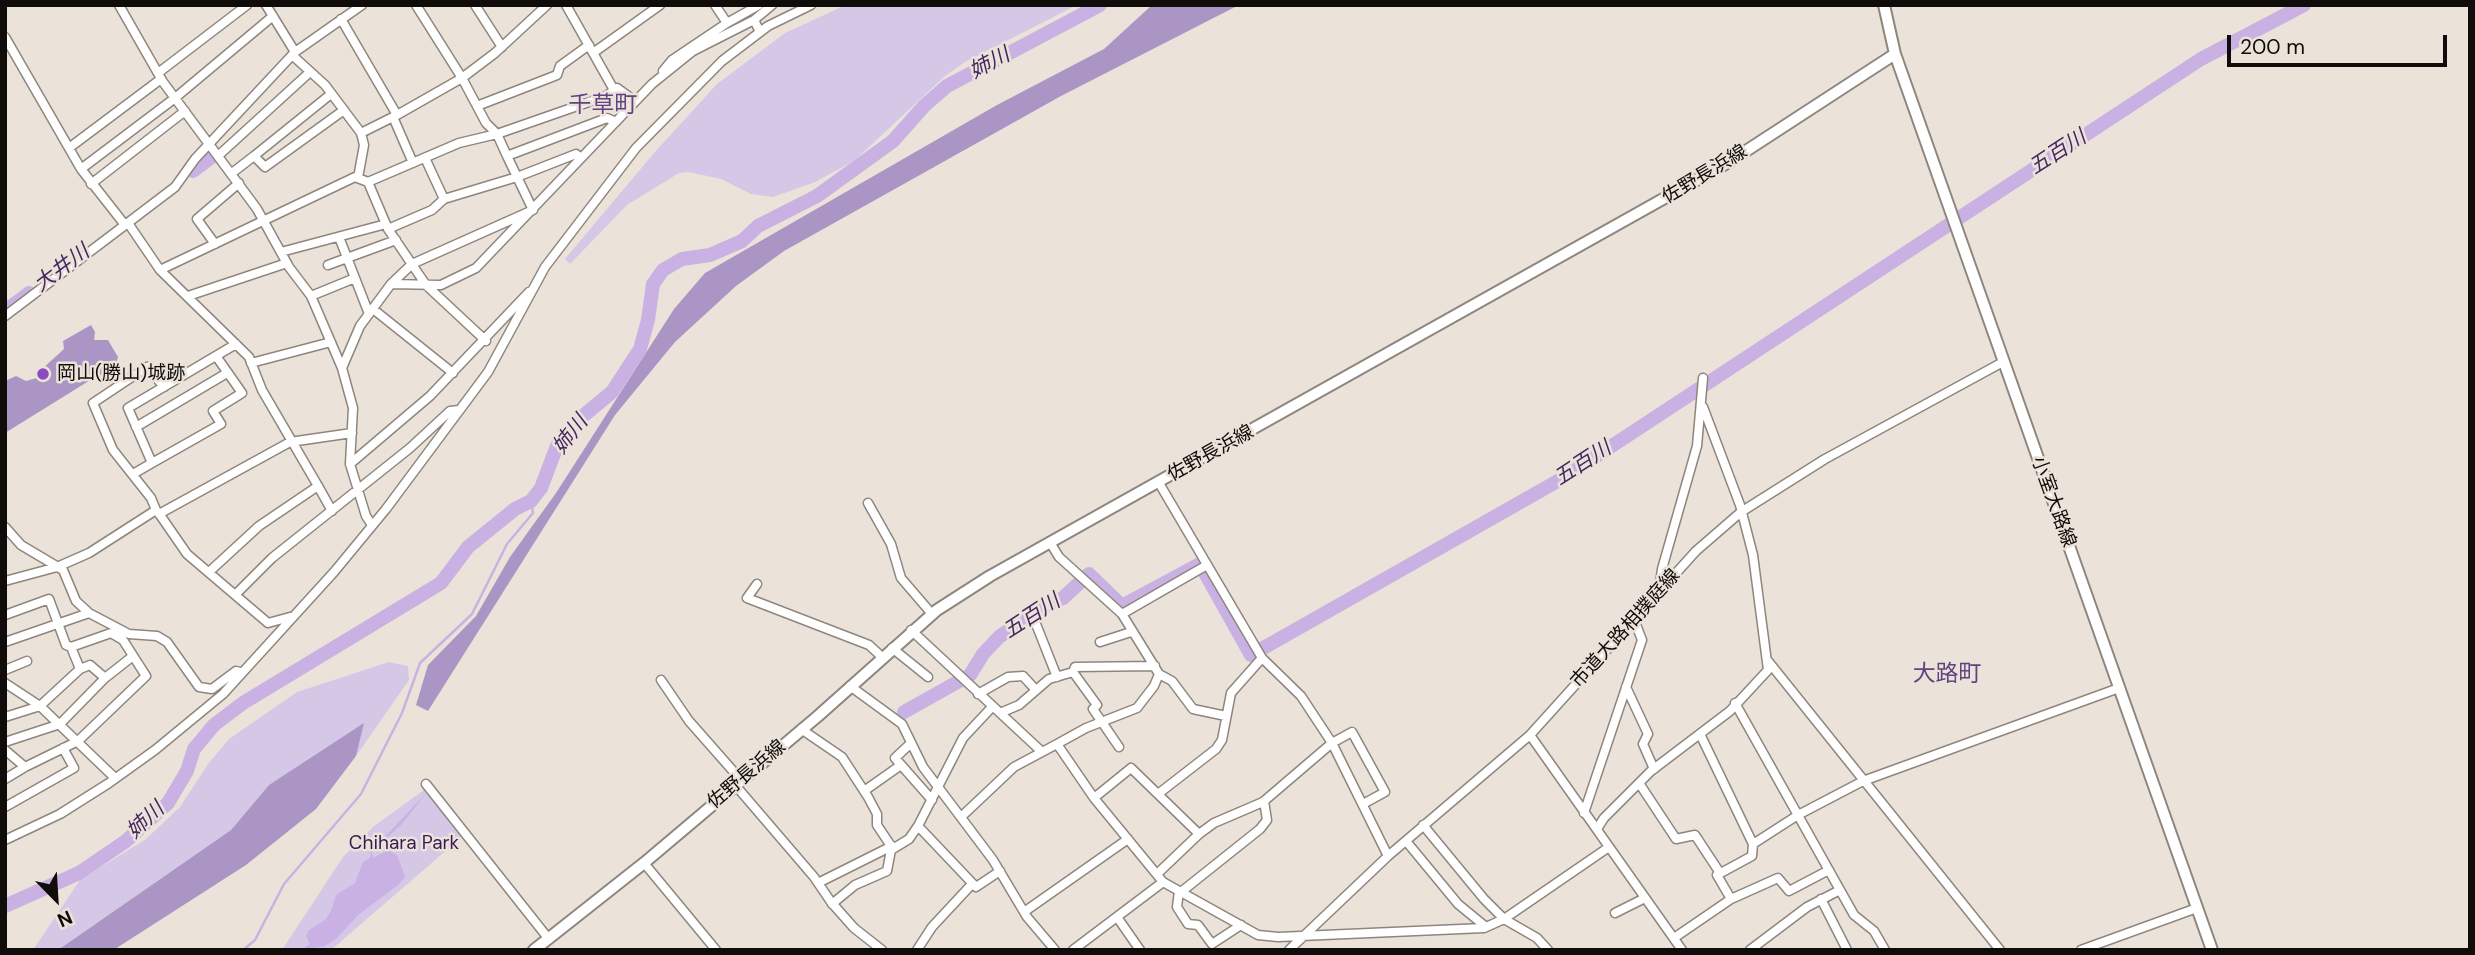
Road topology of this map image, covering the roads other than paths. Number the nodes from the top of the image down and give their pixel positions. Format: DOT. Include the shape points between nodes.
graph roads {
  1 [pos="119,5"];
  2 [pos="247,5"];
  3 [pos="266,5"];
  4 [pos="362,5"];
  5 [pos="416,5"];
  6 [pos="475,5"];
  7 [pos="547,5"];
  8 [pos="566,5"];
  9 [pos="660,5"];
  10 [pos="715,5"];
  11 [pos="759,5"];
  12 [pos="772,5"];
  13 [pos="811,5"];
  14 [pos="1884,5"];
  15 [pos="273,16"];
  16 [pos="341,19"];
  17 [pos="754,20"];
  18 [pos="727,23"];
  19 [pos="760,32"];
  20 [pos="5,37"];
  21 [pos="502,47"];
  22 [pos="591,49"];
  23 [pos="293,54"];
  24 [pos="1895,54"];
  25 [pos="310,72"];
  26 [pos="159,76"];
  27 [pos="461,78"];
  28 [pos="652,84"];
  29 [pos="614,90"];
  30 [pos="331,94"];
  31 [pos="175,98"];
  32 [pos="635,101"];
  33 [pos="477,106"];
  34 [pos="344,110"];
  35 [pos="185,111"];
  36 [pos="395,116"];
  37 [pos="616,122"];
  38 [pos="361,133"];
  39 [pos="497,134"];
  40 [pos="210,144"];
  41 [pos="69,148"];
  42 [pos="219,155"];
  43 [pos="254,156"];
  44 [pos="507,156"];
  45 [pos="425,158"];
  46 [pos="581,158"];
  47 [pos="413,163"];
  48 [pos="81,169"];
  49 [pos="232,173"];
  50 [pos="517,177"];
  51 [pos="358,178"];
  52 [pos="368,182"];
  53 [pos="239,183"];
  54 [pos="91,184"];
  55 [pos="444,199"];
  56 [pos="533,210"];
  57 [pos="264,221"];
  58 [pos="126,224"];
  59 [pos="387,227"];
  60 [pos="339,237"];
  61 [pos="396,240"];
  62 [pos="215,244"];
  63 [pos="281,252"];
  64 [pos="348,259"];
  65 [pos="287,263"];
  66 [pos="412,264"];
  67 [pos="328,265"];
  68 [pos="160,270"];
  69 [pos="355,278"];
  70 [pos="391,284"];
  71 [pos="426,285"];
  72 [pos="534,288"];
  73 [pos="188,296"];
  74 [pos="311,296"];
  75 [pos="371,311"];
  76 [pos="5,316"];
  77 [pos="486,341"];
  78 [pos="331,342"];
  79 [pos="236,344"];
  80 [pos="216,356"];
  81 [pos="2003,362"];
  82 [pos="251,363"];
  83 [pos="342,368"];
  84 [pos="227,373"];
  85 [pos="453,373"];
  86 [pos="1703,378"];
  87 [pos="164,387"];
  88 [pos="1703,407"];
  89 [pos="459,410"];
  90 [pos="136,427"];
  91 [pos="352,433"];
  92 [pos="290,442"];
  93 [pos="152,463"];
  94 [pos="350,464"];
  95 [pos="133,474"];
  96 [pos="1159,483"];
  97 [pos="318,486"];
  98 [pos="358,491"];
  99 [pos="868,503"];
  100 [pos="331,511"];
  101 [pos="158,512"];
  102 [pos="1741,512"];
  103 [pos="372,525"];
  104 [pos="5,527"];
  105 [pos="1051,544"];
  106 [pos="1207,565"];
  107 [pos="57,567"];
  108 [pos="209,572"];
  109 [pos="5,581"];
  110 [pos="757,584"];
  111 [pos="1659,591"];
  112 [pos="236,594"];
  113 [pos="89,612"];
  114 [pos="932,614"];
  115 [pos="1122,614"];
  116 [pos="5,615"];
  117 [pos="291,617"];
  118 [pos="1034,619"];
  119 [pos="1635,622"];
  120 [pos="60,623"];
  121 [pos="911,631"];
  122 [pos="1131,632"];
  123 [pos="5,642"];
  124 [pos="1100,642"];
  125 [pos="71,647"];
  126 [pos="892,648"];
  127 [pos="133,656"];
  128 [pos="882,657"];
  129 [pos="1261,657"];
  130 [pos="27,661"];
  131 [pos="1768,661"];
  132 [pos="80,669"];
  133 [pos="5,670"];
  134 [pos="1157,670"];
  135 [pos="1073,672"];
  136 [pos="241,673"];
  137 [pos="928,677"];
  138 [pos="1057,677"];
  139 [pos="105,678"];
  140 [pos="662,680"];
  141 [pos="5,683"];
  142 [pos="850,686"];
  143 [pos="1626,687"];
  144 [pos="2119,688"];
  145 [pos="1035,689"];
  146 [pos="978,694"];
  147 [pos="1735,703"];
  148 [pos="40,706"];
  149 [pos="992,707"];
  150 [pos="1000,713"];
  151 [pos="1226,716"];
  152 [pos="5,717"];
  153 [pos="1103,722"];
  154 [pos="60,724"];
  155 [pos="801,729"];
  156 [pos="1700,734"];
  157 [pos="1530,735"];
  158 [pos="5,741"];
  159 [pos="78,741"];
  160 [pos="1332,743"];
  161 [pos="910,744"];
  162 [pos="1057,744"];
  163 [pos="1119,747"];
  164 [pos="63,748"];
  165 [pos="5,750"];
  166 [pos="1041,751"];
  167 [pos="901,765"];
  168 [pos="25,767"];
  169 [pos="1654,769"];
  170 [pos="115,778"];
  171 [pos="5,779"];
  172 [pos="1863,781"];
  173 [pos="738,783"];
  174 [pos="1639,783"];
  175 [pos="426,784"];
  176 [pos="939,787"];
  177 [pos="864,791"];
  178 [pos="1158,794"];
  179 [pos="1094,798"];
  180 [pos="932,800"];
  181 [pos="1264,801"];
  182 [pos="1363,804"];
  183 [pos="5,807"];
  184 [pos="1584,813"];
  185 [pos="1798,815"];
  186 [pos="961,817"];
  187 [pos="1423,825"];
  188 [pos="918,826"];
  189 [pos="1597,829"];
  190 [pos="1199,834"];
  191 [pos="1128,839"];
  192 [pos="5,840"];
  193 [pos="1406,841"];
  194 [pos="1753,844"];
  195 [pos="892,847"];
  196 [pos="1609,847"];
  197 [pos="1388,856"];
  198 [pos="644,863"];
  199 [pos="1829,870"];
  200 [pos="1000,871"];
  201 [pos="1720,873"];
  202 [pos="1157,874"];
  203 [pos="1163,882"];
  204 [pos="818,883"];
  205 [pos="972,884"];
  206 [pos="1840,890"];
  207 [pos="1180,892"];
  208 [pos="1645,898"];
  209 [pos="1731,899"];
  210 [pos="1821,899"];
  211 [pos="832,904"];
  212 [pos="2197,908"];
  213 [pos="1024,912"];
  214 [pos="1615,913"];
  215 [pos="1117,917"];
  216 [pos="1504,919"];
  217 [pos="1241,925"];
  218 [pos="1486,928"];
  219 [pos="1304,935"];
  220 [pos="548,938"];
  221 [pos="1674,938"];
  222 [pos="1217,946"];
  223 [pos="534,950"];
  224 [pos="716,950"];
  225 [pos="882,950"];
  226 [pos="917,950"];
  227 [pos="1055,950"];
  228 [pos="1073,950"];
  229 [pos="1140,950"];
  230 [pos="1289,950"];
  231 [pos="1548,950"];
  232 [pos="1682,950"];
  233 [pos="1750,950"];
  234 [pos="1847,950"];
  235 [pos="1885,950"];
  236 [pos="2000,950"];
  237 [pos="2081,950"];
  238 [pos="2212,950"];
  1 -- 26 [label="street"];
  2 -- 26 [label="street"];
  3 -- 15 [label="street"];
  4 -- 16 [label="street"];
  5 -- 27 [label="street"];
  6 -- 21 [label="street"];
  7 -- 21 [label="street"];
  8 -- 22 [label="street"];
  9 -- 22 [label="street"];
  10 -- 18 [label="street"];
  11 -- 18 [label="street"];
  12 -- 17 [label="street"];
  13 -- 19 [label="street"];
  14 -- 24 [label="main road"];
  15 -- 23 [label="street"];
  15 -- 31 [label="street"];
  16 -- 23 [label="street"];
  16 -- 36 [label="street"];
  17 -- 19 [label="street"];
  17 -- 28 [label="street" via="693,51"];
  18 -- 28 [label="street" via="672,60"];
  19 -- 72 [label="street" via="722,61 644,139 545,267"];
  20 -- 41 [label="street"];
  21 -- 27 [label="street"];
  22 -- 29 [label="street"];
  22 -- 33 [label="street" via="560,66 558,75"];
  23 -- 25 [label="street"];
  23 -- 40 [label="street"];
  24 -- 81 [label="main road, 小室大路線"];
  24 -- 96 [label="main road, 佐野長浜線" via="1729,162"];
  25 -- 30 [label="street"];
  25 -- 42 [label="street"];
  26 -- 31 [label="street"];
  26 -- 41 [label="street"];
  27 -- 33 [label="street"];
  27 -- 36 [label="street"];
  28 -- 32 [label="street"];
  29 -- 32 [label="street"];
  29 -- 39 [label="street"];
  30 -- 34 [label="street"];
  30 -- 43 [label="street"];
  31 -- 35 [label="street"];
  31 -- 48 [label="street"];
  32 -- 37 [label="street"];
  33 -- 39 [label="street"];
  34 -- 38 [label="street"];
  34 -- 43 [label="street" via="265,167"];
  35 -- 40 [label="street"];
  35 -- 54 [label="street"];
  36 -- 38 [label="street"];
  36 -- 47 [label="street"];
  37 -- 44 [label="street" via="607,118"];
  37 -- 46 [label="street"];
  38 -- 51 [label="street" via="364,145"];
  39 -- 44 [label="street"];
  39 -- 45 [label="street"];
  40 -- 42 [label="street"];
  40 -- 58 [label="street" via="175,187"];
  41 -- 48 [label="street"];
  42 -- 49 [label="street"];
  43 -- 49 [label="street"];
  44 -- 50 [label="street"];
  45 -- 47 [label="street"];
  45 -- 55 [label="street"];
  46 -- 50 [label="street" via="576,155"];
  46 -- 56 [label="street"];
  47 -- 52 [label="street"];
  48 -- 54 [label="street"];
  49 -- 53 [label="street"];
  50 -- 55 [label="street"];
  50 -- 56 [label="street"];
  51 -- 52 [label="street"];
  51 -- 57 [label="street"];
  52 -- 59 [label="street"];
  53 -- 57 [label="street"];
  53 -- 62 [label="street" via="197,219"];
  54 -- 58 [label="street"];
  55 -- 59 [label="street" via="432,210"];
  56 -- 66 [label="street"];
  56 -- 71 [label="street" via="475,268 441,285"];
  57 -- 62 [label="street"];
  57 -- 63 [label="street"];
  58 -- 68 [label="street"];
  58 -- 76 [label="street"];
  59 -- 60 [label="street"];
  59 -- 61 [label="street"];
  60 -- 63 [label="street"];
  60 -- 64 [label="street"];
  61 -- 64 [label="street"];
  61 -- 66 [label="street"];
  62 -- 68 [label="street"];
  63 -- 65 [label="street"];
  64 -- 67 [label="street"];
  64 -- 69 [label="street"];
  65 -- 73 [label="street"];
  65 -- 74 [label="street"];
  66 -- 70 [label="street"];
  66 -- 71 [label="street"];
  68 -- 73 [label="street"];
  69 -- 74 [label="street"];
  69 -- 75 [label="street"];
  70 -- 71 [label="street"];
  70 -- 75 [label="street"];
  71 -- 77 [label="street"];
  72 -- 77 [label="street"];
  72 -- 89 [label="street" via="488,372"];
  73 -- 79 [label="street"];
  74 -- 78 [label="street"];
  75 -- 83 [label="street"];
  75 -- 85 [label="street"];
  77 -- 85 [label="street"];
  78 -- 82 [label="street"];
  78 -- 83 [label="street"];
  79 -- 80 [label="street"];
  79 -- 82 [label="street"];
  80 -- 84 [label="street"];
  80 -- 87 [label="street"];
  81 -- 102 [label="street, 市道大路相撲庭線" via="1825,459"];
  81 -- 144 [label="main road, 小室大路線"];
  82 -- 92 [label="street"];
  83 -- 91 [label="street" via="353,408"];
  84 -- 90 [label="street"];
  84 -- 93 [label="street" via="242,394 213,411 220,425"];
  85 -- 94 [label="street"];
  86 -- 88 [label="street"];
  87 -- 90 [label="street" via="128,408"];
  87 -- 95 [label="street" via="148,367 93,403 113,450"];
  88 -- 102 [label="street"];
  88 -- 111 [label="street"];
  89 -- 98 [label="street" via="450,411"];
  89 -- 103 [label="street"];
  90 -- 93 [label="street"];
  91 -- 92 [label="street"];
  91 -- 94 [label="street"];
  92 -- 97 [label="street"];
  92 -- 101 [label="street"];
  93 -- 95 [label="street"];
  94 -- 98 [label="street"];
  95 -- 101 [label="street"];
  96 -- 105 [label="main road, 佐野長浜線"];
  96 -- 106 [label="street"];
  97 -- 100 [label="street"];
  97 -- 108 [label="street" via="259,526"];
  98 -- 100 [label="street"];
  98 -- 103 [label="street"];
  99 -- 114 [label="street" via="891,544 901,578"];
  100 -- 112 [label="street"];
  101 -- 107 [label="street"];
  101 -- 108 [label="street" via="187,554"];
  102 -- 111 [label="street, 市道大路相撲庭線"];
  102 -- 131 [label="street" via="1753,555"];
  103 -- 117 [label="street"];
  104 -- 107 [label="street" via="21,545"];
  105 -- 114 [label="main road, 佐野長浜線"];
  105 -- 115 [label="street" via="1059,557"];
  106 -- 115 [label="street"];
  106 -- 129 [label="street"];
  107 -- 109 [label="street"];
  107 -- 113 [label="street" via="63,570 76,601"];
  108 -- 112 [label="street"];
  110 -- 128 [label="street" via="747,598 869,645"];
  111 -- 119 [label="street, 市道大路相撲庭線"];
  112 -- 117 [label="street" via="268,623"];
  113 -- 120 [label="street"];
  113 -- 136 [label="street" via="129,634 157,636 167,642 199,687 212,689 236,671"];
  114 -- 121 [label="main road, 佐野長浜線"];
  115 -- 122 [label="street"];
  116 -- 120 [label="street" via="49,599"];
  117 -- 136 [label="street"];
  118 -- 138 [label="street"];
  119 -- 143 [label="street" via="1642,640"];
  119 -- 157 [label="street, 市道大路相撲庭線"];
  120 -- 123 [label="street"];
  120 -- 125 [label="street" via="66,645"];
  121 -- 126 [label="main road, 佐野長浜線"];
  121 -- 146 [label="street"];
  122 -- 124 [label="street"];
  122 -- 134 [label="street"];
  125 -- 127 [label="street" via="111,633 123,640"];
  125 -- 132 [label="street"];
  126 -- 128 [label="main road, 佐野長浜線"];
  126 -- 137 [label="street"];
  127 -- 139 [label="street"];
  127 -- 159 [label="street" via="146,676"];
  128 -- 142 [label="main road, 佐野長浜線"];
  129 -- 151 [label="street" via="1237,684"];
  129 -- 160 [label="street" via="1301,696"];
  130 -- 133 [label="street"];
  131 -- 147 [label="street" via="1768,670"];
  131 -- 172 [label="street"];
  132 -- 139 [label="street" via="90,665"];
  132 -- 148 [label="street"];
  134 -- 135 [label="street" via="1075,667"];
  134 -- 151 [label="street" via="1193,709"];
  134 -- 153 [label="street" via="1154,686 1137,708"];
  135 -- 138 [label="street"];
  135 -- 153 [label="street" via="1097,705 1093,709"];
  136 -- 170 [label="street" via="200,713"];
  138 -- 145 [label="street"];
  139 -- 154 [label="street"];
  140 -- 173 [label="street"];
  141 -- 148 [label="street"];
  142 -- 155 [label="main road, 佐野長浜線"];
  142 -- 161 [label="street" via="895,716"];
  143 -- 169 [label="street" via="1648,734 1643,744"];
  143 -- 184 [label="street"];
  144 -- 172 [label="street"];
  144 -- 212 [label="main road, 小室大路線"];
  145 -- 146 [label="street" via="1023,676 1008,677"];
  145 -- 150 [label="street" via="1019,705"];
  146 -- 149 [label="street"];
  147 -- 156 [label="street"];
  147 -- 185 [label="street"];
  148 -- 152 [label="street"];
  148 -- 154 [label="street"];
  149 -- 150 [label="street"];
  149 -- 176 [label="street" via="963,738"];
  150 -- 166 [label="street"];
  151 -- 178 [label="street" via="1216,749"];
  153 -- 162 [label="street"];
  153 -- 163 [label="street"];
  154 -- 158 [label="street"];
  154 -- 159 [label="street"];
  155 -- 173 [label="main road, 佐野長浜線"];
  155 -- 177 [label="street" via="842,757"];
  156 -- 169 [label="street"];
  156 -- 194 [label="street"];
  157 -- 184 [label="street"];
  157 -- 187 [label="street, 市道大路相撲庭線"];
  159 -- 164 [label="street"];
  159 -- 170 [label="street"];
  160 -- 181 [label="street"];
  160 -- 182 [label="street"];
  160 -- 182 [label="street" via="1352,732 1385,792"];
  161 -- 167 [label="street" via="895,758"];
  161 -- 176 [label="street"];
  162 -- 166 [label="street"];
  162 -- 179 [label="street"];
  164 -- 168 [label="street"];
  164 -- 183 [label="street" via="74,768"];
  165 -- 168 [label="street"];
  166 -- 186 [label="street" via="1014,767"];
  167 -- 177 [label="street"];
  167 -- 180 [label="street"];
  168 -- 171 [label="street"];
  169 -- 174 [label="street"];
  170 -- 192 [label="street" via="60,814"];
  172 -- 185 [label="street"];
  172 -- 236 [label="street"];
  173 -- 198 [label="main road, 佐野長浜線"];
  173 -- 204 [label="street"];
  174 -- 189 [label="street"];
  174 -- 201 [label="street" via="1676,839 1695,835"];
  175 -- 220 [label="street"];
  176 -- 180 [label="street"];
  176 -- 186 [label="street"];
  177 -- 195 [label="street" via="877,814 877,825"];
  178 -- 179 [label="street" via="1131,768"];
  178 -- 190 [label="street"];
  179 -- 191 [label="street"];
  180 -- 188 [label="street"];
  181 -- 190 [label="street"];
  181 -- 207 [label="street" via="1267,820 1260,829"];
  182 -- 197 [label="street"];
  184 -- 189 [label="street"];
  185 -- 194 [label="street"];
  185 -- 199 [label="street"];
  186 -- 200 [label="street"];
  187 -- 193 [label="street, 市道大路相撲庭線"];
  187 -- 216 [label="street"];
  188 -- 195 [label="street" via="909,839"];
  188 -- 205 [label="street"];
  189 -- 196 [label="street"];
  190 -- 202 [label="street"];
  191 -- 202 [label="street"];
  191 -- 213 [label="street"];
  193 -- 197 [label="street, 市道大路相撲庭線"];
  193 -- 218 [label="street" via="1458,904"];
  194 -- 201 [label="street" via="1752,856"];
  195 -- 204 [label="street"];
  195 -- 211 [label="street" via="887,871 855,886"];
  196 -- 208 [label="street"];
  196 -- 216 [label="street"];
  197 -- 219 [label="street, 市道大路相撲庭線"];
  198 -- 220 [label="main road, 佐野長浜線"];
  198 -- 224 [label="street"];
  199 -- 206 [label="street"];
  199 -- 209 [label="street" via="1789,891 1778,878"];
  200 -- 205 [label="street" via="981,886"];
  200 -- 213 [label="street"];
  201 -- 209 [label="street"];
  202 -- 203 [label="street"];
  203 -- 207 [label="street"];
  203 -- 215 [label="street"];
  204 -- 211 [label="street"];
  205 -- 226 [label="street"];
  206 -- 210 [label="street"];
  206 -- 235 [label="street" via="1854,915 1874,931"];
  207 -- 217 [label="street"];
  207 -- 222 [label="street" via="1177,907 1188,924 1198,925"];
  208 -- 214 [label="street"];
  208 -- 221 [label="street"];
  209 -- 221 [label="street"];
  210 -- 233 [label="street"];
  210 -- 234 [label="street"];
  211 -- 225 [label="street"];
  212 -- 237 [label="street"];
  212 -- 238 [label="main road, 小室大路線"];
  213 -- 227 [label="street"];
  215 -- 228 [label="street"];
  215 -- 229 [label="street"];
  216 -- 218 [label="street"];
  216 -- 231 [label="street"];
  217 -- 219 [label="street" via="1258,935"];
  217 -- 222 [label="street"];
  218 -- 219 [label="street"];
  219 -- 230 [label="street, 市道大路相撲庭線"];
  220 -- 223 [label="main road, 佐野長浜線"];
  221 -- 232 [label="street"];
}
